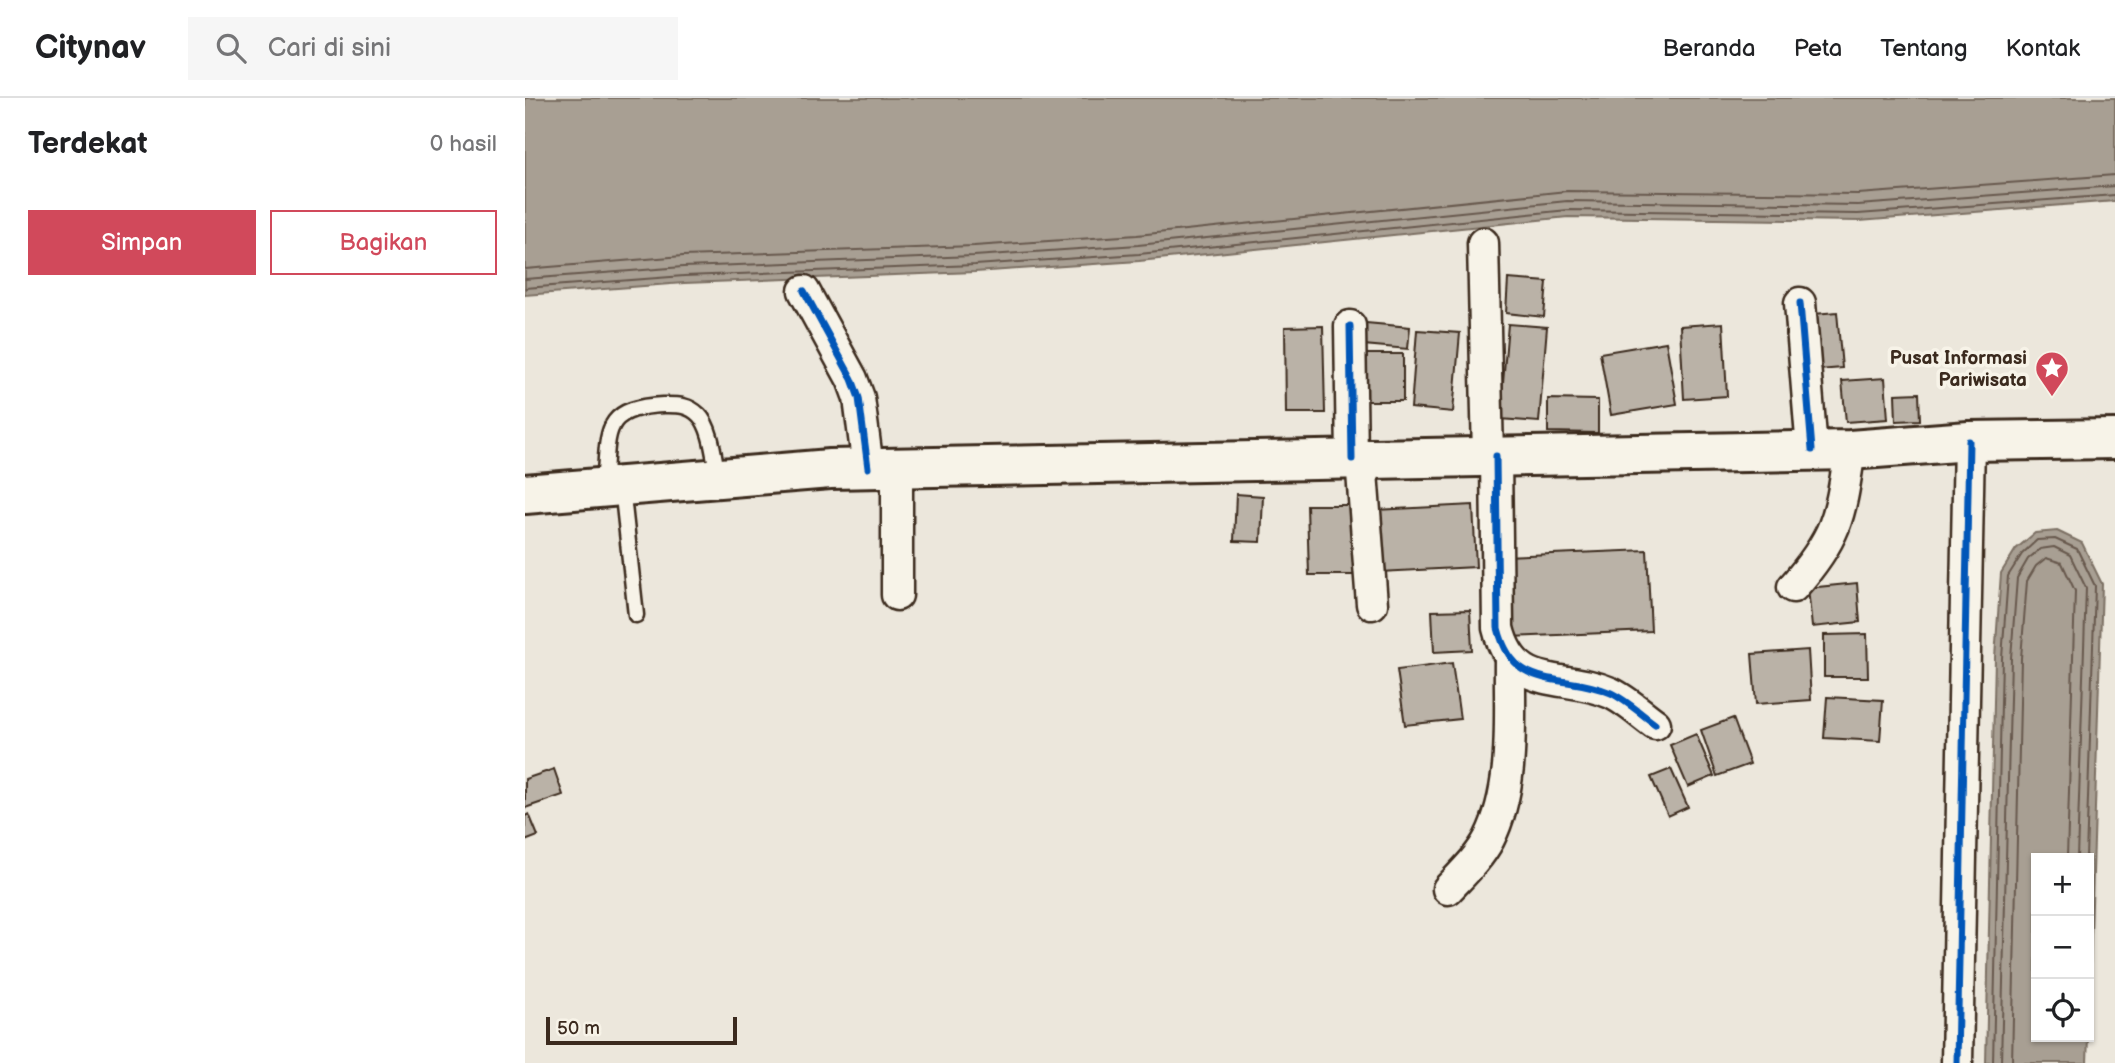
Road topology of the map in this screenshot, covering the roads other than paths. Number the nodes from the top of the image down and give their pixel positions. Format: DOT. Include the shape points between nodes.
graph roads {
  1 [pos="1483,243"];
  2 [pos="804,291"];
  3 [pos="1800,303"];
  4 [pos="1350,326"];
  5 [pos="2115,439"];
  6 [pos="1969,442"];
  7 [pos="1812,450"];
  8 [pos="1850,450"];
  9 [pos="1492,456"];
  10 [pos="1357,459"];
  11 [pos="883,468"];
  12 [pos="719,478"];
  13 [pos="613,487"];
  14 [pos="525,494"];
  15 [pos="1793,587"];
  16 [pos="897,595"];
  17 [pos="1372,604"];
  18 [pos="636,614"];
  19 [pos="1510,659"];
  20 [pos="1655,724"];
  21 [pos="1448,889"];
  22 [pos="1957,1063"];
  1 -- 9 [label="street"];
  2 -- 11 [label="street" via="855,389"];
  3 -- 7 [label="street"];
  4 -- 10 [label="street"];
  5 -- 6 [label="highway"];
  6 -- 8 [label="highway"];
  6 -- 22 [label="street"];
  7 -- 8 [label="highway"];
  7 -- 9 [label="highway"];
  8 -- 15 [label="street" via="1840,514 1824,548"];
  9 -- 10 [label="highway"];
  9 -- 19 [label="street" via="1498,628"];
  10 -- 11 [label="highway"];
  10 -- 17 [label="street"];
  11 -- 12 [label="highway"];
  11 -- 16 [label="street"];
  12 -- 13 [label="highway"];
  12 -- 13 [label="lane" via="700,415 683,404 636,407 616,418 609,434"];
  13 -- 14 [label="highway"];
  13 -- 18 [label="lane"];
  19 -- 20 [label="street" via="1524,671 1612,693"];
  19 -- 21 [label="street" via="1509,752 1502,800 1489,838"];
}
